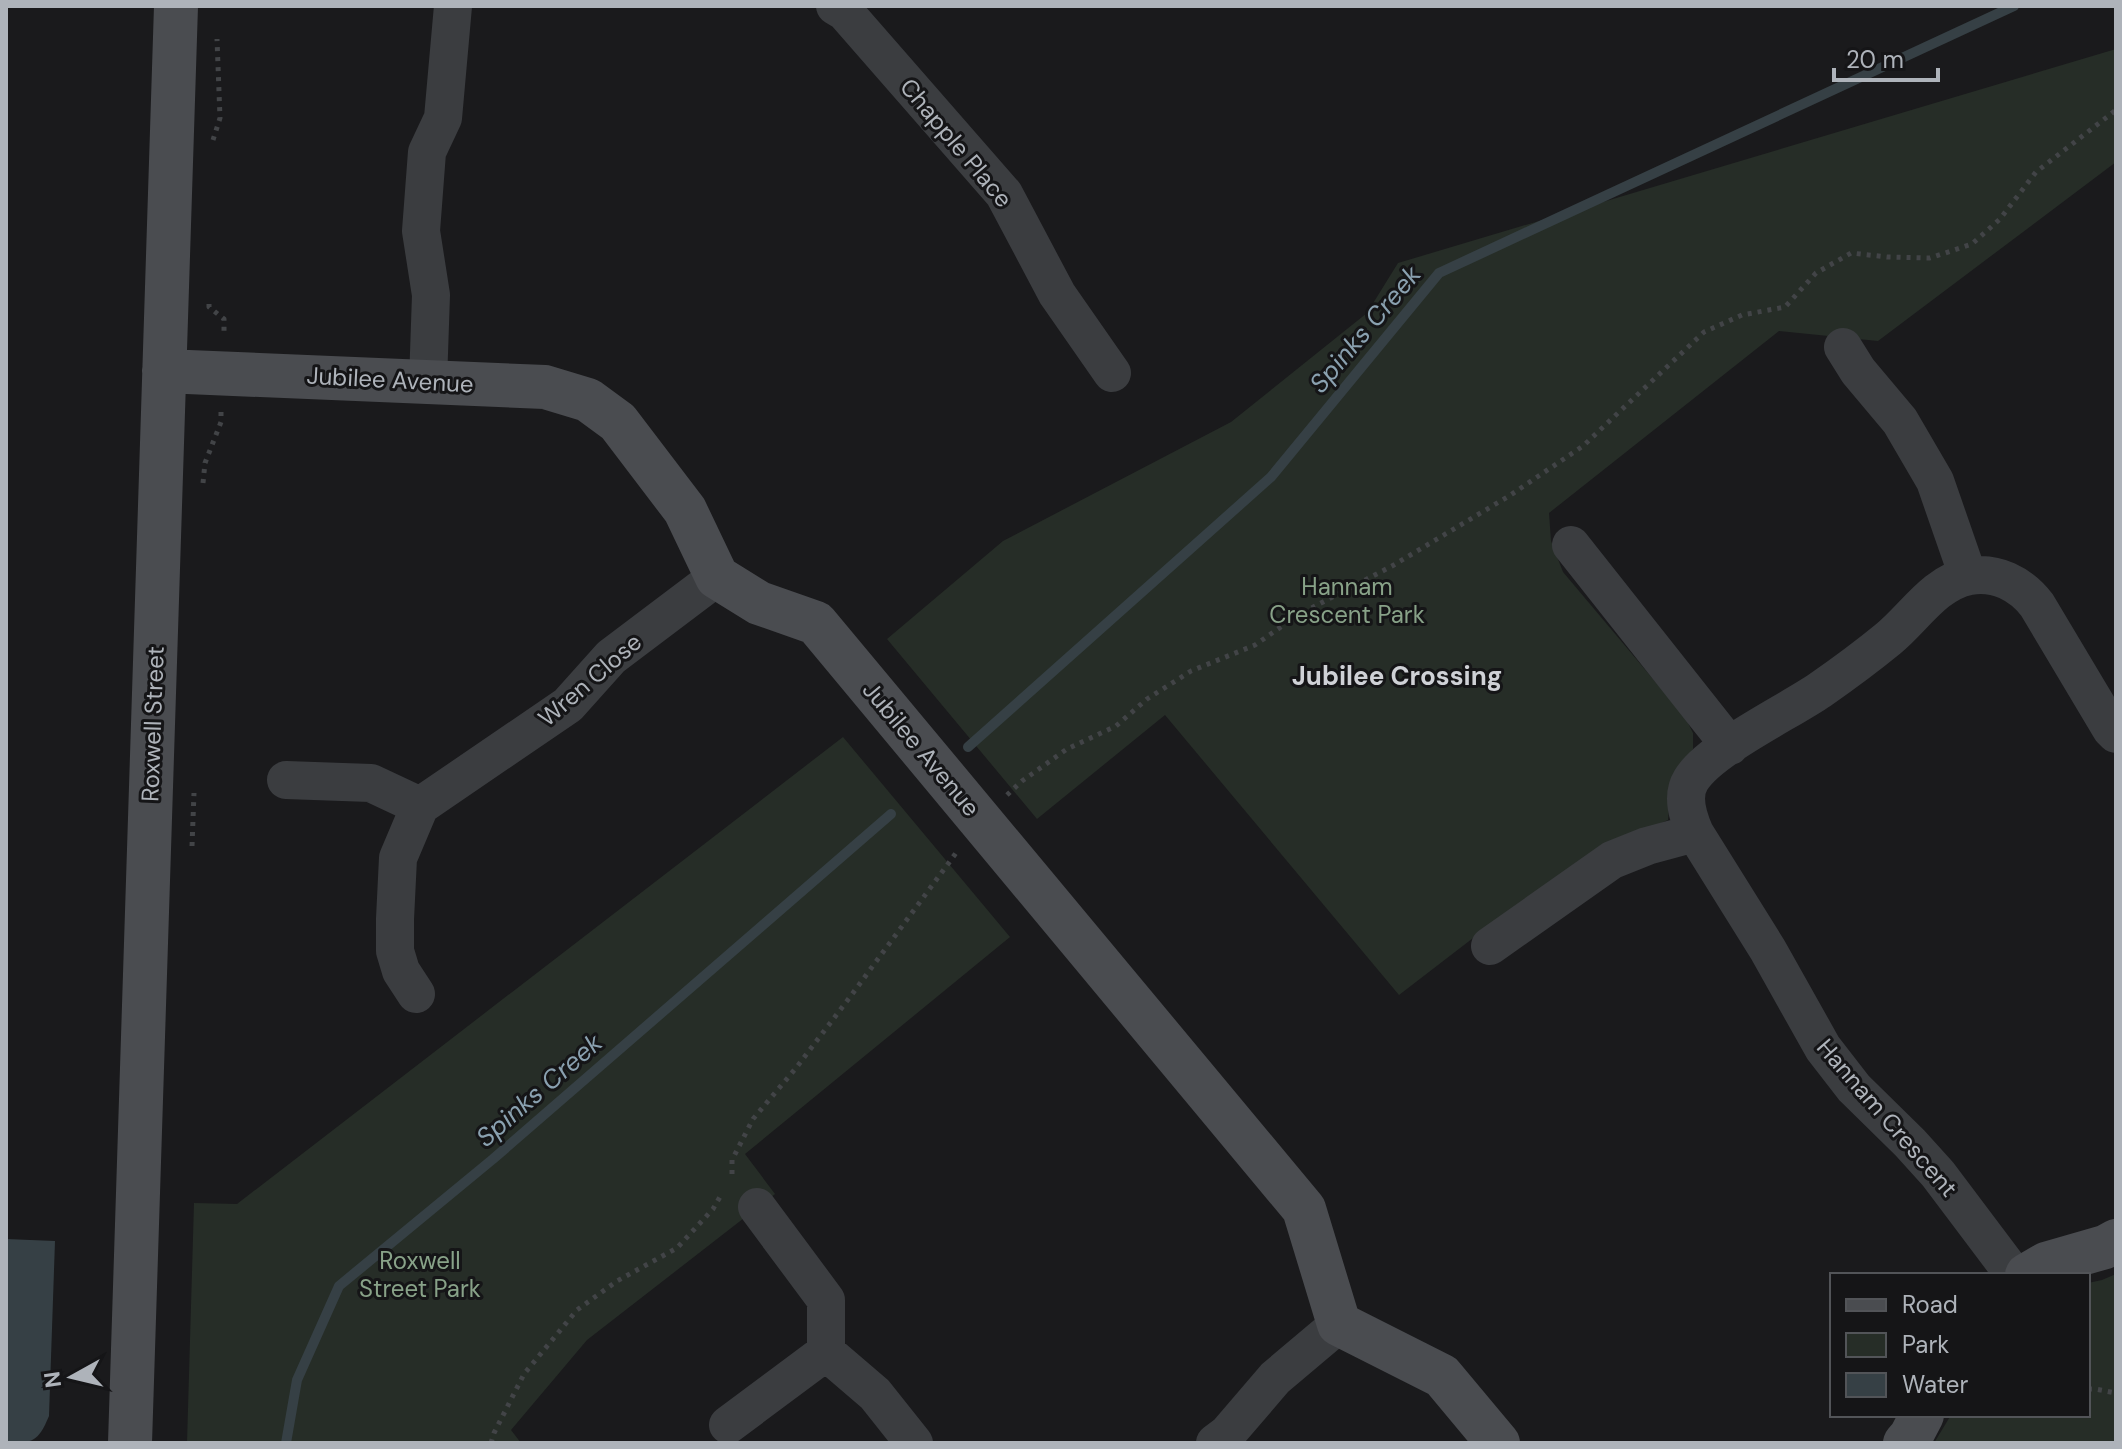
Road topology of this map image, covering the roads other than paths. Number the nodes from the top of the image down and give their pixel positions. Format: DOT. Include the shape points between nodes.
graph roads {
  1 [pos="176,6"];
  2 [pos="453,6"];
  3 [pos="835,6"];
  4 [pos="1843,347"];
  5 [pos="164,371"];
  6 [pos="1112,373"];
  7 [pos="428,382"];
  8 [pos="1571,545"];
  9 [pos="1968,576"];
  10 [pos="717,577"];
  11 [pos="2116,734"];
  12 [pos="1730,746"];
  13 [pos="286,780"];
  14 [pos="420,806"];
  15 [pos="1695,833"];
  16 [pos="1490,946"];
  17 [pos="416,994"];
  18 [pos="757,1207"];
  19 [pos="2116,1241"];
  20 [pos="2012,1273"];
  21 [pos="2030,1273"];
  22 [pos="1339,1324"];
  23 [pos="826,1352"];
  24 [pos="1921,1417"];
  25 [pos="728,1425"];
  26 [pos="130,1443"];
  27 [pos="914,1443"];
  28 [pos="1215,1443"];
  29 [pos="1498,1443"];
  30 [pos="1905,1443"];
  1 -- 5 [label="street, Roxwell Street"];
  2 -- 7 [label="street" via="443,118 427,152 421,231 431,295"];
  3 -- 6 [label="street, Chapple Place" via="1004,194 1057,294"];
  4 -- 9 [label="street" via="1900,421 1935,481"];
  5 -- 7 [label="street, Jubilee Avenue"];
  5 -- 26 [label="street, Roxwell Street"];
  7 -- 10 [label="street, Jubilee Avenue" via="545,387 588,400 618,422 685,510"];
  8 -- 12 [label="street"];
  9 -- 11 [label="street" via="2002,578 2028,593"];
  9 -- 12 [label="street, Hannam Crescent" via="1936,592 1891,637 1819,690"];
  10 -- 14 [label="street, Wren Close" via="611,657 568,705"];
  10 -- 22 [label="street, Jubilee Avenue" via="759,603 816,623 1304,1209"];
  12 -- 15 [label="street, Hannam Crescent" via="1703,766 1686,791"];
  13 -- 14 [label="street" via="371,783"];
  14 -- 17 [label="street" via="398,858 395,919 395,951"];
  15 -- 16 [label="street" via="1612,860"];
  15 -- 20 [label="street, Hannam Crescent" via="1823,1048 1854,1088 1938,1174"];
  18 -- 23 [label="street" via="826,1300"];
  19 -- 21 [label="street"];
  22 -- 28 [label="street" via="1275,1378"];
  22 -- 29 [label="street" via="1442,1376"];
  23 -- 25 [label="street"];
  23 -- 27 [label="street" via="875,1394"];
  24 -- 30 [label="street"];
}
